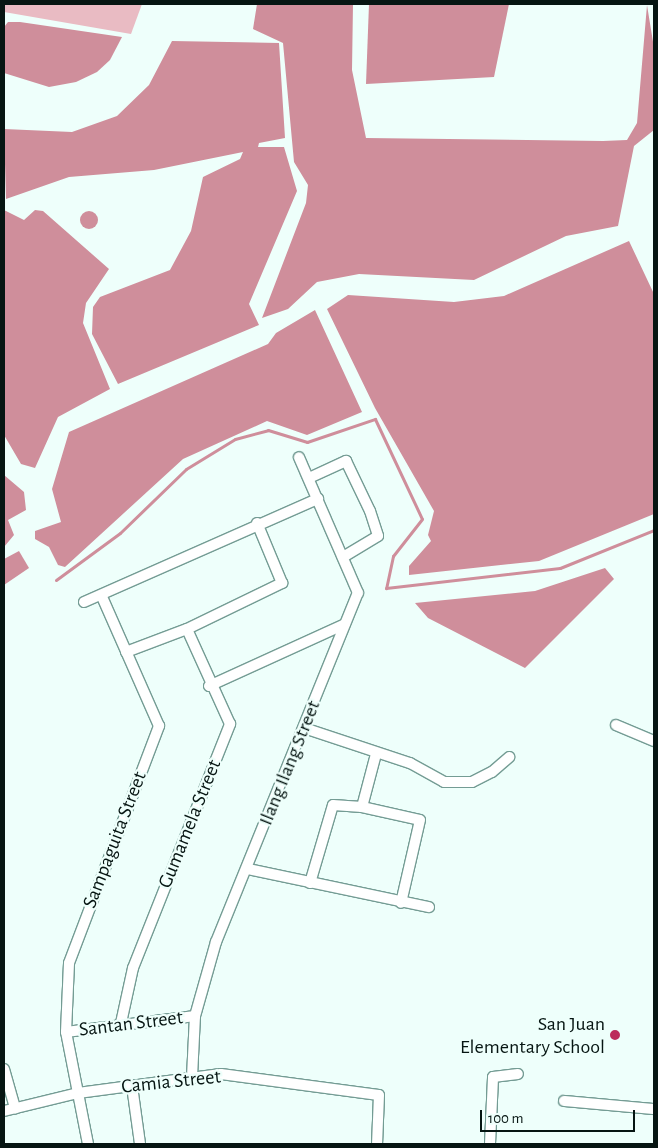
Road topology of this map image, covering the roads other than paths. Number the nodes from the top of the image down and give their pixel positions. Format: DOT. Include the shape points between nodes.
graph roads {
  1 [pos="299,457"];
  2 [pos="309,478"];
  3 [pos="318,499"];
  4 [pos="257,523"];
  5 [pos="342,556"];
  6 [pos="102,597"];
  7 [pos="84,602"];
  8 [pos="345,624"];
  9 [pos="187,629"];
  10 [pos="126,652"];
  11 [pos="209,686"];
  12 [pos="616,725"];
  13 [pos="304,728"];
  14 [pos="654,741"];
  15 [pos="376,754"];
  16 [pos="509,757"];
  17 [pos="362,807"];
  18 [pos="248,869"];
  19 [pos="310,883"];
  20 [pos="400,903"];
  21 [pos="429,907"];
  22 [pos="195,1016"];
  23 [pos="122,1024"];
  24 [pos="66,1032"];
  25 [pos="4,1069"];
  26 [pos="518,1074"];
  27 [pos="192,1077"];
  28 [pos="132,1086"];
  29 [pos="78,1093"];
  30 [pos="564,1101"];
  31 [pos="14,1108"];
  32 [pos="654,1109"];
  33 [pos="4,1111"];
  34 [pos="88,1144"];
  35 [pos="140,1144"];
  36 [pos="377,1144"];
  37 [pos="490,1144"];
  1 -- 2 [label="street, Ilang Ilang Street"];
  2 -- 3 [label="street, Ilang Ilang Street"];
  2 -- 5 [label="street" via="346,461 370,511 378,536"];
  3 -- 4 [label="street"];
  3 -- 5 [label="street, Ilang Ilang Street"];
  4 -- 6 [label="street"];
  4 -- 9 [label="street" via="283,577 282,583"];
  5 -- 8 [label="street, Ilang Ilang Street" via="358,593"];
  6 -- 7 [label="street"];
  6 -- 10 [label="street, Sampaguita Street"];
  8 -- 11 [label="street"];
  8 -- 13 [label="street, Ilang Ilang Street"];
  9 -- 10 [label="street"];
  9 -- 11 [label="street, Gumamela Street"];
  10 -- 24 [label="street, Sampaguita Street" via="159,726 69,963"];
  11 -- 23 [label="street, Gumamela Street" via="230,724 133,968"];
  12 -- 14 [label="street"];
  13 -- 15 [label="street"];
  13 -- 18 [label="street, Ilang Ilang Street"];
  15 -- 16 [label="street" via="410,763 444,782 472,782 492,772"];
  15 -- 17 [label="street"];
  17 -- 19 [label="street" via="334,804"];
  17 -- 20 [label="street" via="420,820"];
  18 -- 19 [label="street"];
  18 -- 22 [label="street, Ilang Ilang Street" via="216,942"];
  19 -- 20 [label="street"];
  20 -- 21 [label="street"];
  22 -- 23 [label="street, Santan Street"];
  22 -- 27 [label="street, Ilang Ilang Street"];
  23 -- 24 [label="street, Santan Street"];
  24 -- 29 [label="street, Sampaguita Street"];
  25 -- 31 [label="street"];
  26 -- 37 [label="street" via="493,1077"];
  27 -- 28 [label="street, Camia Street"];
  27 -- 36 [label="street, Camia Street" via="221,1074 379,1095"];
  28 -- 29 [label="street, Camia Street"];
  28 -- 35 [label="street"];
  29 -- 31 [label="street, Camia Street"];
  29 -- 34 [label="street, Sampaguita Street"];
  30 -- 32 [label="street"];
  31 -- 33 [label="street, Camia Street"];
}
